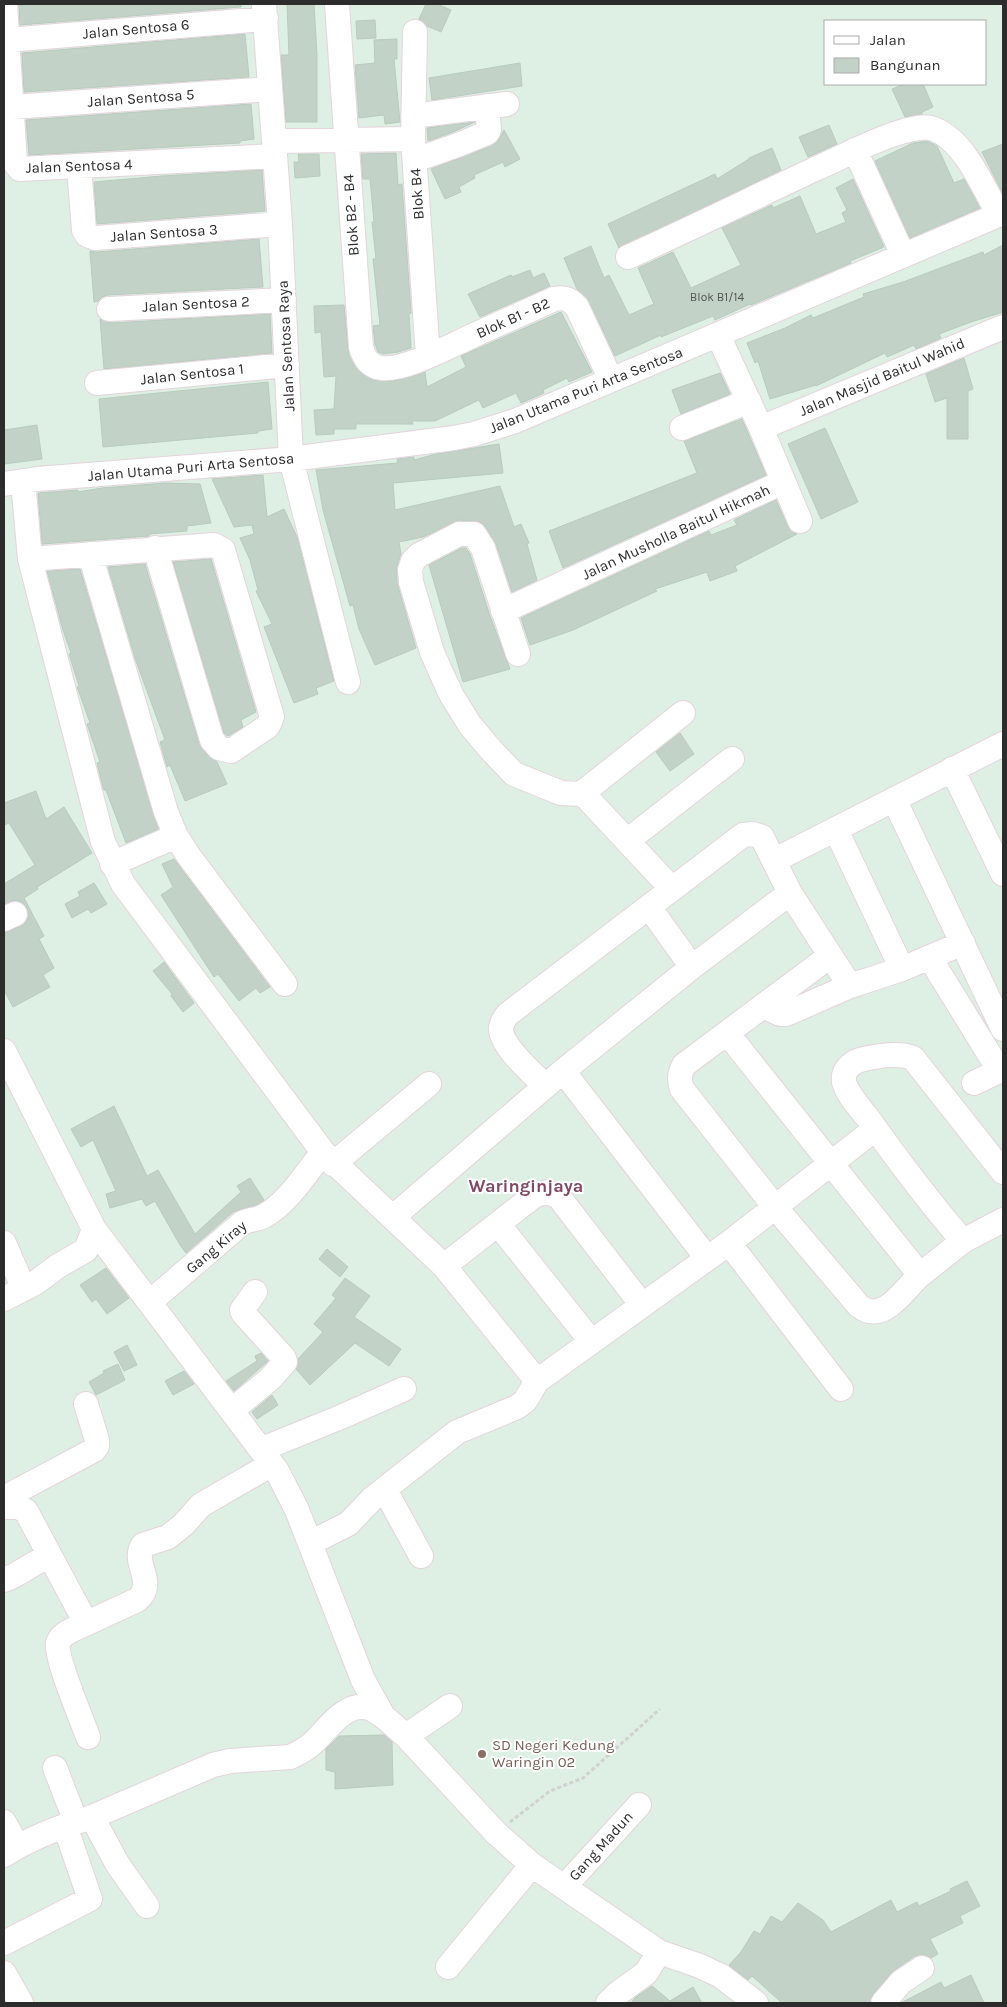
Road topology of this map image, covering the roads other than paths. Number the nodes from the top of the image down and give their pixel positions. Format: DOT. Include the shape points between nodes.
graph roads {
  1 [pos="5,4"];
  2 [pos="337,4"];
  3 [pos="265,11"];
  4 [pos="415,32"];
  5 [pos="7,40"];
  6 [pos="270,89"];
  7 [pos="12,107"];
  8 [pos="414,138"];
  9 [pos="345,140"];
  10 [pos="275,148"];
  11 [pos="855,150"];
  12 [pos="79,167"];
  13 [pos="1001,214"];
  14 [pos="280,224"];
  15 [pos="903,255"];
  16 [pos="628,257"];
  17 [pos="284,300"];
  18 [pos="109,309"];
  19 [pos="1003,327"];
  20 [pos="718,335"];
  21 [pos="428,356"];
  22 [pos="287,365"];
  23 [pos="611,380"];
  24 [pos="97,384"];
  25 [pos="749,401"];
  26 [pos="682,428"];
  27 [pos="761,428"];
  28 [pos="291,459"];
  29 [pos="783,482"];
  30 [pos="14,483"];
  31 [pos="800,521"];
  32 [pos="155,548"];
  33 [pos="90,554"];
  34 [pos="30,559"];
  35 [pos="503,611"];
  36 [pos="518,654"];
  37 [pos="348,682"];
  38 [pos="683,712"];
  39 [pos="1003,744"];
  40 [pos="732,759"];
  41 [pos="952,769"];
  42 [pos="581,794"];
  43 [pos="894,799"];
  44 [pos="836,830"];
  45 [pos="176,836"];
  46 [pos="627,841"];
  47 [pos="775,860"];
  48 [pos="112,864"];
  49 [pos="1003,874"];
  50 [pos="672,890"];
  51 [pos="790,893"];
  52 [pos="650,908"];
  53 [pos="963,943"];
  54 [pos="830,956"];
  55 [pos="930,958"];
  56 [pos="692,967"];
  57 [pos="902,969"];
  58 [pos="285,984"];
  59 [pos="850,986"];
  60 [pos="763,1006"];
  61 [pos="1003,1028"];
  62 [pos="727,1033"];
  63 [pos="4,1051"];
  64 [pos="1001,1070"];
  65 [pos="563,1071"];
  66 [pos="4,1077"];
  67 [pos="974,1083"];
  68 [pos="429,1084"];
  69 [pos="545,1086"];
  70 [pos="875,1129"];
  71 [pos="995,1147"];
  72 [pos="328,1158"];
  73 [pos="830,1164"];
  74 [pos="1003,1172"];
  75 [pos="78,1198"];
  76 [pos="775,1207"];
  77 [pos="392,1217"];
  78 [pos="1003,1220"];
  79 [pos="498,1224"];
  80 [pos="94,1229"];
  81 [pos="963,1241"];
  82 [pos="729,1242"];
  83 [pos="4,1243"];
  84 [pos="706,1258"];
  85 [pos="444,1266"];
  86 [pos="920,1275"];
  87 [pos="255,1292"];
  88 [pos="14,1294"];
  89 [pos="150,1302"];
  90 [pos="642,1305"];
  91 [pos="591,1341"];
  92 [pos="537,1381"];
  93 [pos="404,1388"];
  94 [pos="841,1389"];
  95 [pos="86,1404"];
  96 [pos="232,1410"];
  97 [pos="267,1456"];
  98 [pos="385,1490"];
  99 [pos="4,1498"];
  100 [pos="4,1507"];
  101 [pos="310,1542"];
  102 [pos="50,1556"];
  103 [pos="421,1556"];
  104 [pos="4,1580"];
  105 [pos="86,1623"];
  106 [pos="450,1706"];
  107 [pos="383,1716"];
  108 [pos="406,1736"];
  109 [pos="88,1737"];
  110 [pos="55,1768"];
  111 [pos="639,1805"];
  112 [pos="4,1822"];
  113 [pos="78,1822"];
  114 [pos="10,1851"];
  115 [pos="532,1865"];
  116 [pos="564,1887"];
  117 [pos="147,1906"];
  118 [pos="4,1943"];
  119 [pos="659,1952"];
  120 [pos="448,1967"];
  121 [pos="922,1968"];
  122 [pos="4,1973"];
  123 [pos="21,2003"];
  124 [pos="608,2003"];
  125 [pos="756,2003"];
  126 [pos="883,2003"];
  1 -- 5 [label="street, Jalan Sentosa 4"];
  2 -- 9 [label="street, Blok B2 - B4"];
  3 -- 5 [label="street, Jalan Sentosa 6"];
  3 -- 6 [label="street, Jalan Sentosa Raya"];
  4 -- 8 [label="street, Blok B4"];
  5 -- 7 [label="street, Jalan Sentosa 4"];
  6 -- 7 [label="street, Jalan Sentosa 5"];
  6 -- 10 [label="street, Jalan Sentosa Raya"];
  7 -- 12 [label="street, Jalan Sentosa 4" via="17,167 24,170"];
  8 -- 8 [label="street" via="458,145 487,133 497,105"];
  8 -- 9 [label="street, Jalan Sentosa 4"];
  8 -- 21 [label="street, Blok B4"];
  9 -- 10 [label="street, Jalan Sentosa 4"];
  9 -- 21 [label="street, Blok B2 - B4" via="363,354 371,364 382,368"];
  10 -- 12 [label="street, Jalan Sentosa 4"];
  10 -- 14 [label="street, Jalan Sentosa Raya"];
  11 -- 13 [label="street" via="904,131 931,128 946,135 957,146"];
  11 -- 15 [label="street"];
  11 -- 16 [label="street"];
  12 -- 14 [label="street, Jalan Sentosa 3" via="84,230 96,238"];
  13 -- 15 [label="street, Jalan Utama Puri Arta Sentosa"];
  14 -- 17 [label="street, Jalan Sentosa Raya"];
  15 -- 20 [label="street, Jalan Utama Puri Arta Sentosa"];
  17 -- 18 [label="street, Jalan Sentosa 2"];
  17 -- 22 [label="street, Jalan Sentosa Raya"];
  19 -- 27 [label="street, Jalan Masjid Baitul Wahid"];
  20 -- 23 [label="street, Jalan Utama Puri Arta Sentosa"];
  20 -- 25 [label="street, Jalan Musholla Baitul Hikmah"];
  21 -- 23 [label="street, Blok B1 - B2" via="563,297 577,307"];
  22 -- 24 [label="street, Jalan Sentosa 1"];
  22 -- 28 [label="street, Jalan Sentosa Raya"];
  23 -- 28 [label="street, Jalan Utama Puri Arta Sentosa" via="515,421 474,434"];
  25 -- 26 [label="street"];
  25 -- 27 [label="street, Jalan Musholla Baitul Hikmah"];
  27 -- 29 [label="street, Jalan Musholla Baitul Hikmah"];
  28 -- 30 [label="street, Jalan Utama Puri Arta Sentosa"];
  28 -- 37 [label="street, Jalan Sentosa Raya"];
  29 -- 31 [label="street"];
  29 -- 35 [label="street, Jalan Musholla Baitul Hikmah"];
  30 -- 34 [label="street"];
  32 -- 32 [label="street" via="214,544 226,555 272,717 268,726 232,751 219,748 212,740"];
  32 -- 33 [label="street"];
  33 -- 34 [label="street"];
  33 -- 45 [label="street" via="166,812"];
  34 -- 48 [label="street" via="103,842"];
  35 -- 36 [label="street"];
  35 -- 42 [label="street" via="483,548 474,534 459,534 413,561 411,582 432,652 452,696 470,725 514,774 561,793"];
  38 -- 42 [label="street"];
  39 -- 41 [label="street"];
  40 -- 46 [label="street"];
  41 -- 43 [label="street"];
  41 -- 49 [label="street"];
  42 -- 46 [label="street"];
  43 -- 44 [label="street"];
  43 -- 53 [label="street"];
  44 -- 47 [label="street"];
  44 -- 57 [label="street"];
  45 -- 48 [label="street"];
  45 -- 58 [label="street"];
  46 -- 50 [label="street"];
  47 -- 50 [label="street" via="762,837 743,835"];
  47 -- 51 [label="street"];
  48 -- 72 [label="street" via="123,884"];
  50 -- 52 [label="street"];
  51 -- 54 [label="street"];
  51 -- 56 [label="street"];
  52 -- 56 [label="street"];
  52 -- 69 [label="street" via="502,1021 505,1044"];
  53 -- 55 [label="street"];
  53 -- 61 [label="street"];
  54 -- 59 [label="street"];
  54 -- 60 [label="street"];
  55 -- 57 [label="street"];
  55 -- 64 [label="street"];
  56 -- 65 [label="street"];
  57 -- 59 [label="street"];
  59 -- 60 [label="street" via="786,1014"];
  60 -- 62 [label="street"];
  62 -- 73 [label="street"];
  62 -- 76 [label="street" via="684,1065 679,1081 682,1090"];
  63 -- 75 [label="street"];
  64 -- 67 [label="street"];
  65 -- 69 [label="street"];
  65 -- 84 [label="street"];
  66 -- 75 [label="street" via="57,1184 64,1192"];
  68 -- 72 [label="street, Gang Kiray"];
  69 -- 77 [label="street"];
  70 -- 71 [label="street" via="848,1092 844,1074 857,1060 904,1054 913,1058"];
  70 -- 73 [label="street"];
  70 -- 81 [label="street"];
  71 -- 74 [label="street"];
  72 -- 77 [label="street"];
  72 -- 89 [label="street, Gang Kiray" via="271,1212 242,1223"];
  73 -- 76 [label="street"];
  73 -- 86 [label="street"];
  75 -- 80 [label="street"];
  76 -- 82 [label="street"];
  76 -- 86 [label="street" via="864,1310 876,1312 885,1309"];
  77 -- 85 [label="street"];
  78 -- 81 [label="street"];
  79 -- 85 [label="street"];
  79 -- 90 [label="street" via="535,1196 554,1193"];
  79 -- 91 [label="street"];
  80 -- 88 [label="street" via="86,1250"];
  80 -- 89 [label="street"];
  81 -- 86 [label="street"];
  82 -- 84 [label="street"];
  82 -- 94 [label="street"];
  83 -- 88 [label="street"];
  84 -- 90 [label="street"];
  85 -- 92 [label="street"];
  87 -- 96 [label="street" via="243,1313 285,1362 270,1379"];
  89 -- 96 [label="street"];
  90 -- 91 [label="street"];
  91 -- 92 [label="street"];
  92 -- 98 [label="street" via="525,1401 517,1407 457,1432"];
  93 -- 97 [label="street"];
  95 -- 99 [label="street" via="97,1440 94,1450"];
  96 -- 97 [label="street"];
  97 -- 101 [label="street" via="288,1490"];
  97 -- 105 [label="street" via="201,1505 168,1537 141,1548 146,1588 142,1596"];
  98 -- 101 [label="street" via="340,1529"];
  98 -- 103 [label="street"];
  100 -- 102 [label="street" via="18,1507 26,1511"];
  101 -- 107 [label="street" via="363,1680"];
  102 -- 104 [label="street"];
  102 -- 105 [label="street"];
  105 -- 109 [label="street" via="63,1635 58,1646"];
  106 -- 108 [label="street"];
  107 -- 108 [label="street"];
  107 -- 113 [label="street" via="369,1708 354,1708 342,1714 314,1742 290,1757 213,1765"];
  108 -- 115 [label="street" via="496,1833"];
  110 -- 113 [label="street"];
  111 -- 116 [label="street, Gang Madun"];
  112 -- 114 [label="street"];
  113 -- 114 [label="street"];
  113 -- 117 [label="street" via="118,1866"];
  113 -- 118 [label="street" via="90,1899"];
  115 -- 116 [label="street"];
  115 -- 120 [label="street"];
  116 -- 119 [label="street"];
  119 -- 124 [label="street" via="646,1973 628,1984"];
  119 -- 125 [label="street" via="722,1976"];
  121 -- 126 [label="street" via="901,1982"];
  122 -- 123 [label="street"];
}
